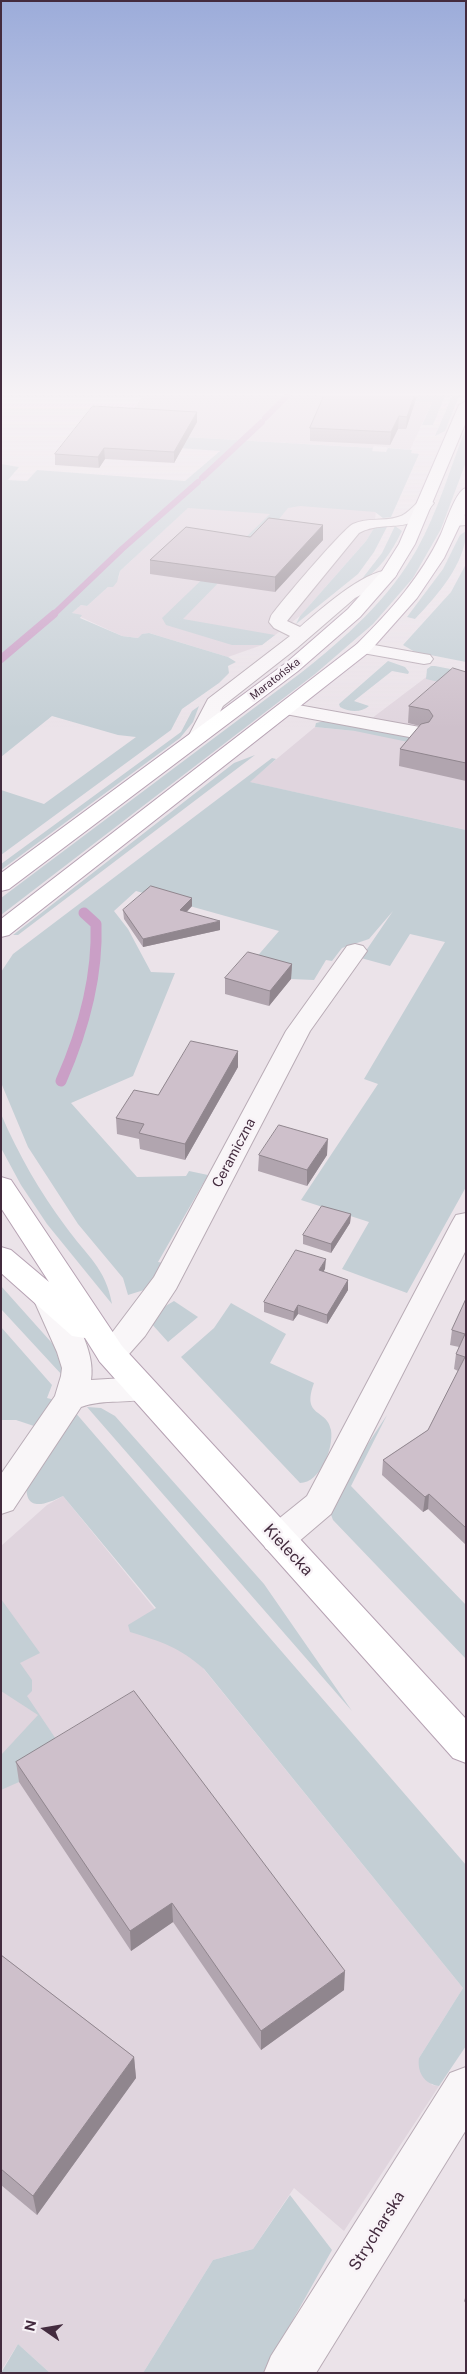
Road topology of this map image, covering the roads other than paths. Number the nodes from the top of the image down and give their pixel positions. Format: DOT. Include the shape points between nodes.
graph roads {
  1 [pos="422,507"];
  2 [pos="424,507"];
  3 [pos="463,507"];
  4 [pos="460,521"];
  5 [pos="389,574"];
  6 [pos="302,635"];
  7 [pos="363,648"];
  8 [pos="424,659"];
  9 [pos="287,709"];
  10 [pos="420,733"];
  11 [pos="198,737"];
  12 [pos="1,884"];
  13 [pos="1,930"];
  14 [pos="355,950"];
  15 [pos="1,1186"];
  16 [pos="466,1222"];
  17 [pos="1,1257"];
  18 [pos="46,1296"];
  19 [pos="112,1354"];
  20 [pos="142,1389"];
  21 [pos="70,1398"];
  22 [pos="1,1501"];
  23 [pos="278,1539"];
  24 [pos="466,1746"];
  25 [pos="466,2089"];
  26 [pos="288,2373"];
  1 -- 6 [label="lane" via="405,520 365,524 354,530 280,616 280,624"];
  2 -- 5 [label="main road, Maratońska"];
  3 -- 4 [label="main road"];
  4 -- 7 [label="main road" via="421,583"];
  5 -- 6 [label="lane" via="349,594"];
  5 -- 11 [label="main road, Maratońska" via="334,632"];
  6 -- 11 [label="lane" via="216,703"];
  7 -- 8 [label="lane"];
  7 -- 9 [label="main road"];
  9 -- 10 [label="lane"];
  9 -- 13 [label="main road"];
  11 -- 12 [label="main road, Maratońska"];
  14 -- 19 [label="lane, Ceramiczna" via="298,1031 166,1282"];
  15 -- 19 [label="main road, Kielecka"];
  16 -- 23 [label="lane" via="319,1505"];
  17 -- 18 [label="main road, Kielecka"];
  18 -- 19 [label="main road, Kielecka"];
  18 -- 21 [label="lane" via="77,1367"];
  19 -- 20 [label="main road, Kielecka"];
  20 -- 21 [label="lane" via="95,1390"];
  20 -- 23 [label="main road, Kielecka"];
  21 -- 22 [label="lane"];
  23 -- 24 [label="main road, Kielecka"];
  25 -- 26 [label="lane, Strycharska"];
}
